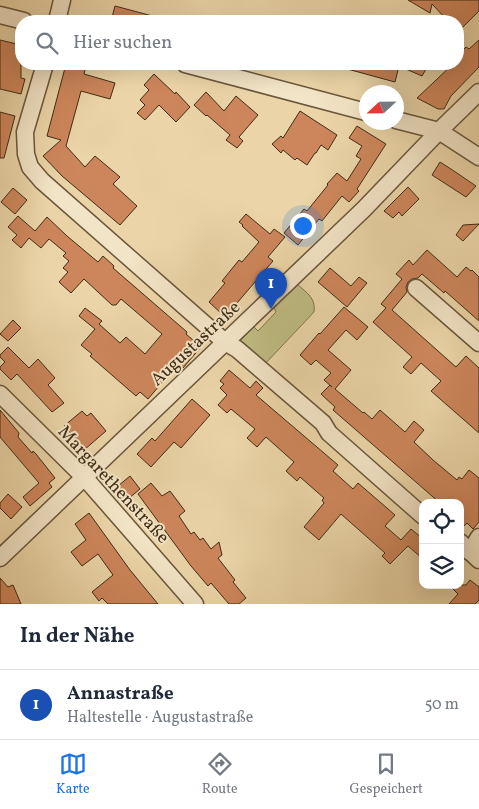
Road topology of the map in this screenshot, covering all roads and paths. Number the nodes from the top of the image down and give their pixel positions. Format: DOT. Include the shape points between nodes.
graph roads {
  1 [pos="62,0"];
  2 [pos="0,15"];
  3 [pos="58,15"];
  4 [pos="15,19"];
  5 [pos="43,70"];
  6 [pos="208,70"];
  7 [pos="479,92"];
  8 [pos="359,110"];
  9 [pos="404,122"];
  10 [pos="439,131"];
  11 [pos="479,157"];
  12 [pos="416,288"];
  13 [pos="226,342"];
  14 [pos="479,343"];
  15 [pos="0,394"];
  16 [pos="85,478"];
  17 [pos="419,512"];
  18 [pos="479,537"];
  19 [pos="470,552"];
  20 [pos="0,558"];
  21 [pos="195,604"];
  1 -- 3 [label="street"];
  2 -- 4 [label="street"];
  5 -- 13 [label="street" via="25,132 30,167"];
  6 -- 8 [label="street"];
  7 -- 10 [label="street, Augustastraße"];
  9 -- 10 [label="street"];
  10 -- 11 [label="street"];
  10 -- 13 [label="street, Augustastraße" via="364,209"];
  12 -- 14 [label="street"];
  13 -- 16 [label="street, Augustastraße"];
  13 -- 17 [label="street" via="305,407 329,433"];
  15 -- 16 [label="street, Margarethenstraße"];
  16 -- 20 [label="street, Augustastraße"];
  16 -- 21 [label="street, Margarethenstraße"];
  18 -- 19 [label="street"];
}
